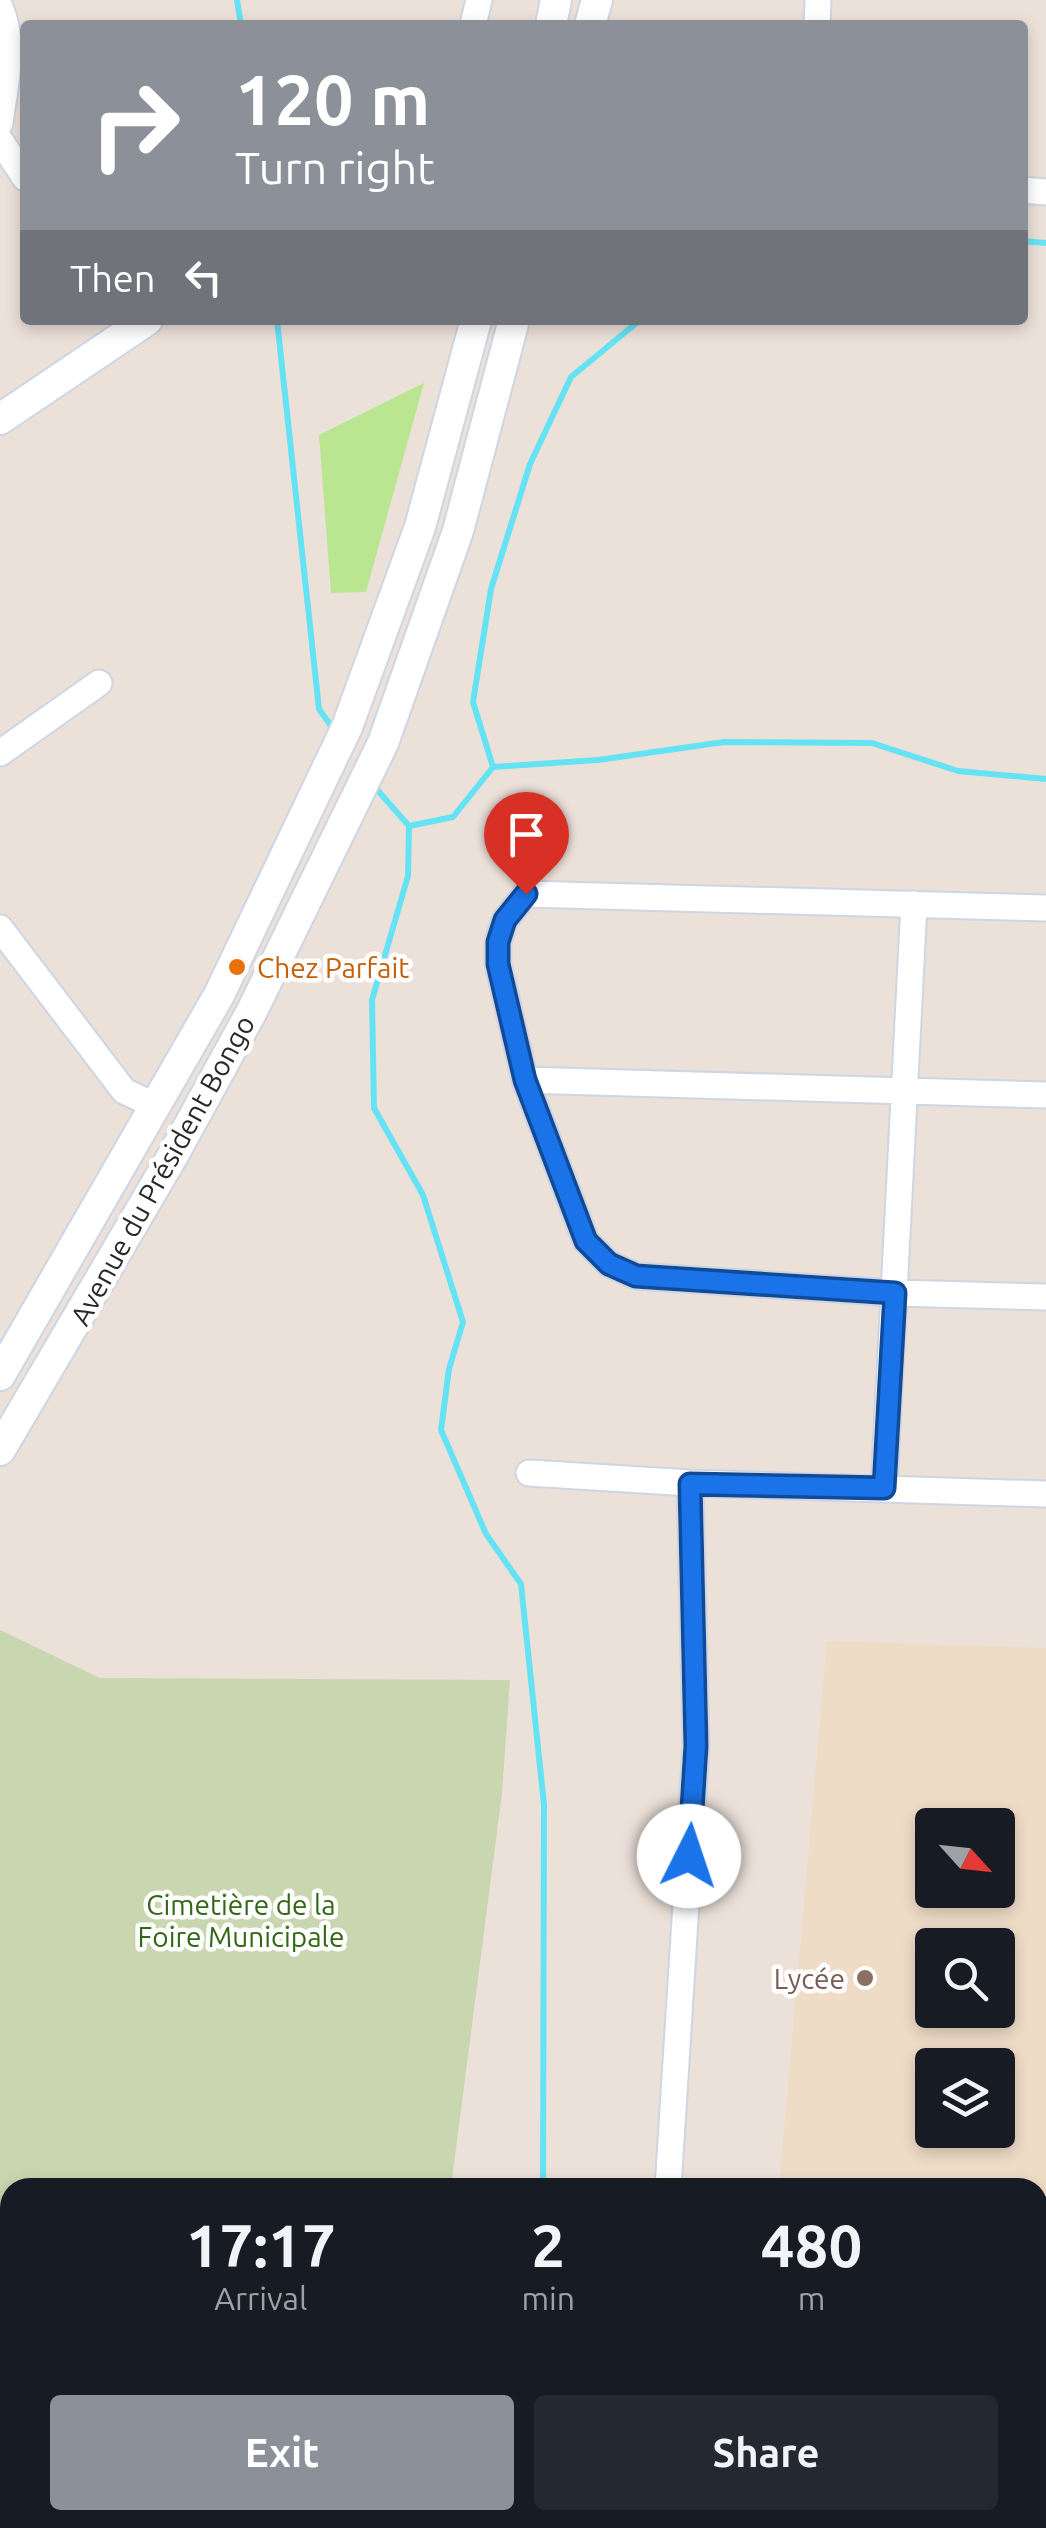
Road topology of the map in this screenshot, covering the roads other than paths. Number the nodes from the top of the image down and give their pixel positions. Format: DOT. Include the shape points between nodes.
graph roads {
  1 [pos="0,7"];
  2 [pos="0,123"];
  3 [pos="0,140"];
  4 [pos="20,170"];
  5 [pos="131,325"];
  6 [pos="475,325"];
  7 [pos="513,325"];
  8 [pos="0,419"];
  9 [pos="99,683"];
  10 [pos="0,754"];
  11 [pos="914,904"];
  12 [pos="1046,908"];
  13 [pos="0,928"];
  14 [pos="525,1080"];
  15 [pos="904,1090"];
  16 [pos="1046,1095"];
  17 [pos="156,1106"];
  18 [pos="895,1293"];
  19 [pos="1046,1297"];
  20 [pos="0,1375"];
  21 [pos="0,1450"];
  22 [pos="529,1473"];
  23 [pos="690,1484"];
  24 [pos="884,1488"];
  25 [pos="1046,1494"];
  26 [pos="669,2178"];
  1 -- 2 [label="street" via="8,38"];
  3 -- 4 [label="street"];
  5 -- 8 [label="street"];
  6 -- 17 [label="street, Avenue du Président Bongo" via="420,527 347,727 219,995"];
  7 -- 21 [label="street, Avenue du Président Bongo" via="458,530 383,743 243,1028"];
  9 -- 10 [label="street"];
  11 -- 12 [label="street"];
  11 -- 14 [label="street" via="526,894 505,920 498,942"];
  11 -- 15 [label="street"];
  13 -- 17 [label="street" via="124,1091"];
  14 -- 15 [label="street"];
  14 -- 18 [label="street" via="586,1241 609,1264 636,1276"];
  15 -- 16 [label="street"];
  15 -- 18 [label="street"];
  17 -- 20 [label="street, Avenue du Président Bongo"];
  18 -- 19 [label="street"];
  18 -- 24 [label="street"];
  22 -- 23 [label="street"];
  23 -- 24 [label="street"];
  23 -- 26 [label="street" via="696,1746"];
  24 -- 25 [label="street"];
}
